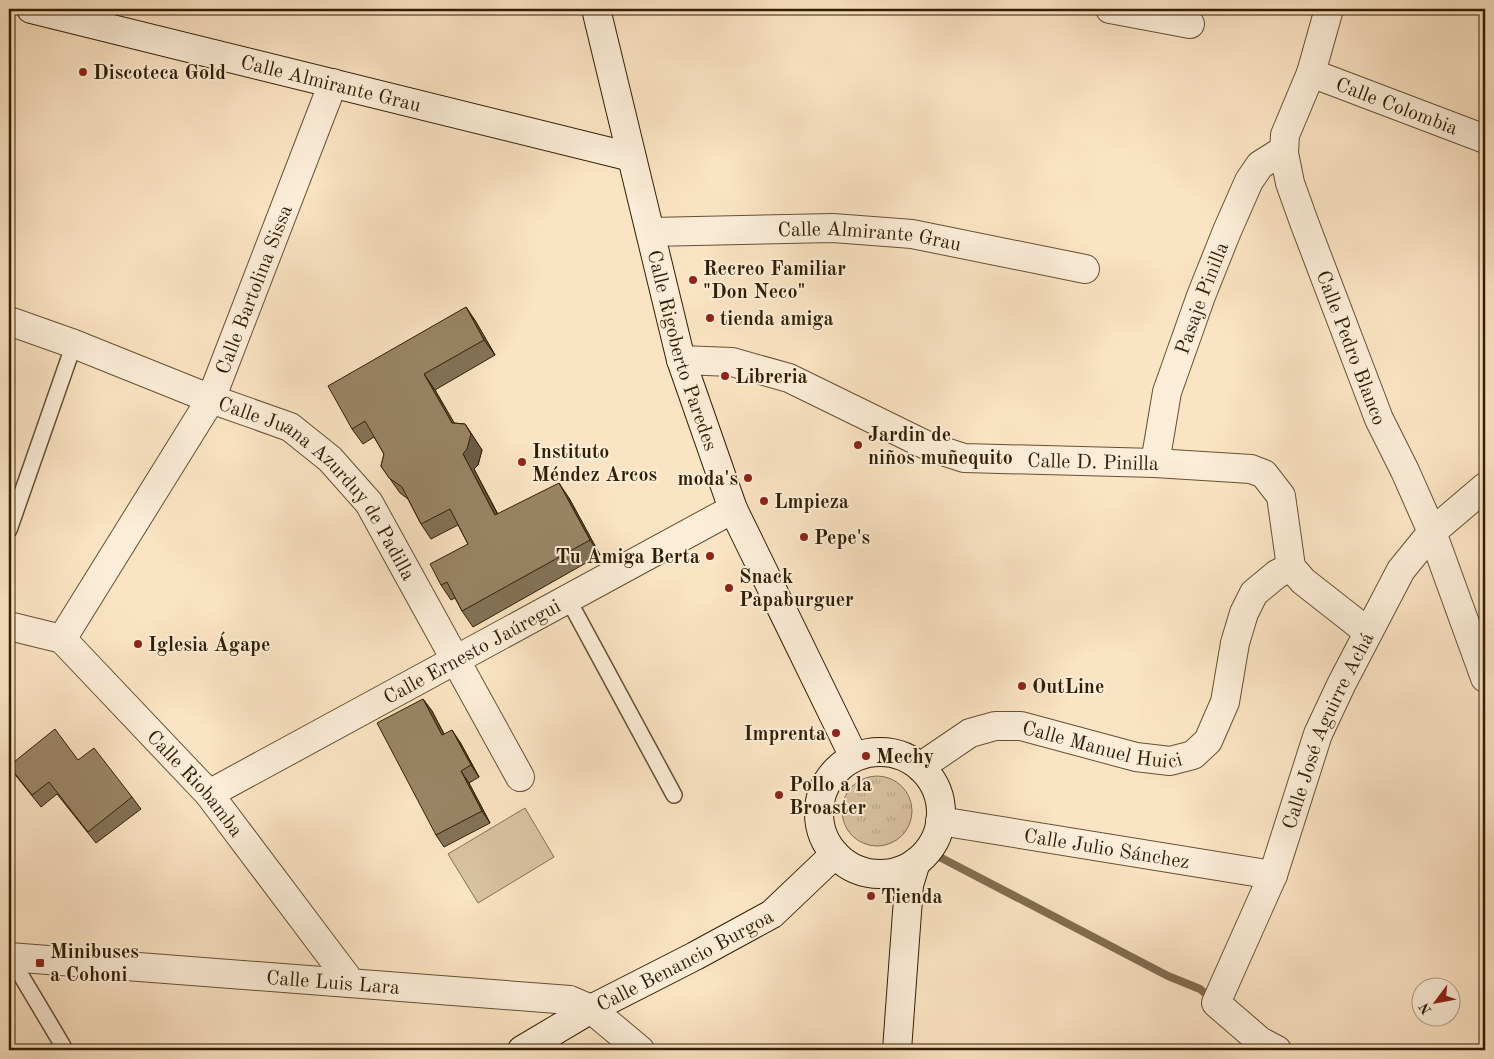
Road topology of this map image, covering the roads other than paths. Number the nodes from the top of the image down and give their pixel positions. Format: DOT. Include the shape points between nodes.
graph roads {
  1 [pos="31,9"];
  2 [pos="596,9"];
  3 [pos="1110,9"];
  4 [pos="1329,9"];
  5 [pos="1190,24"];
  6 [pos="1310,73"];
  7 [pos="333,83"];
  8 [pos="1485,139"];
  9 [pos="1284,153"];
  10 [pos="631,156"];
  11 [pos="651,232"];
  12 [pos="1086,269"];
  13 [pos="9,321"];
  14 [pos="74,344"];
  15 [pos="681,360"];
  16 [pos="211,399"];
  17 [pos="1155,463"];
  18 [pos="1485,487"];
  19 [pos="733,509"];
  20 [pos="9,530"];
  21 [pos="1432,532"];
  22 [pos="1291,566"];
  23 [pos="568,599"];
  24 [pos="9,626"];
  25 [pos="1368,632"];
  26 [pos="62,639"];
  27 [pos="456,660"];
  28 [pos="1485,678"];
  29 [pos="854,757"];
  30 [pos="920,767"];
  31 [pos="520,777"];
  32 [pos="209,794"];
  33 [pos="674,795"];
  34 [pos="940,821"];
  35 [pos="835,854"];
  36 [pos="916,862"];
  37 [pos="890,873"];
  38 [pos="1273,875"];
  39 [pos="909,893"];
  40 [pos="9,957"];
  41 [pos="348,983"];
  42 [pos="591,1009"];
  43 [pos="63,1050"];
  44 [pos="522,1050"];
  45 [pos="640,1050"];
  46 [pos="897,1050"];
  47 [pos="1277,1050"];
  1 -- 7 [label="street, Calle Almirante Grau"];
  2 -- 10 [label="street, Calle Rigoberto Paredes"];
  3 -- 5 [label="street"];
  4 -- 6 [label="street, Calle Pedro Blanco"];
  6 -- 8 [label="street, Calle Colombia"];
  6 -- 9 [label="street, Calle Pedro Blanco" via="1285,135"];
  7 -- 10 [label="street, Calle Almirante Grau"];
  7 -- 16 [label="street, Calle Bartolina Sissa"];
  9 -- 17 [label="street, Pasaje Pinilla" via="1260,165 1249,180 1227,231 1167,392"];
  9 -- 21 [label="street, Calle Pedro Blanco" via="1290,183 1379,419"];
  10 -- 11 [label="street, Calle Rigoberto Paredes"];
  11 -- 12 [label="street, Calle Almirante Grau" via="833,228 912,234"];
  11 -- 15 [label="street, Calle Rigoberto Paredes"];
  13 -- 14 [label="street, Calle Juana Azurduy de Padilla"];
  14 -- 16 [label="street, Calle Juana Azurduy de Padilla"];
  14 -- 20 [label="lane"];
  15 -- 17 [label="street, Calle D. Pinilla" via="732,362 789,378 930,447 964,458"];
  15 -- 19 [label="street, Calle Rigoberto Paredes"];
  16 -- 26 [label="street, Calle Bartolina Sissa"];
  16 -- 27 [label="street, Calle Juana Azurduy de Padilla" via="290,426 330,459 369,503"];
  17 -- 22 [label="street, Calle D. Pinilla" via="1251,469 1264,474 1281,496"];
  18 -- 21 [label="street, Calle José Aguirre Achá"];
  19 -- 23 [label="street, Calle Ernesto Jaúregui"];
  19 -- 29 [label="street, Calle Rigoberto Paredes"];
  21 -- 25 [label="street, Calle José Aguirre Achá" via="1401,570"];
  21 -- 28 [label="street, Calle Pedro Blanco"];
  22 -- 25 [label="street" via="1303,581"];
  22 -- 30 [label="street, Calle Manuel Huici" via="1254,593 1235,643 1225,702 1208,740 1193,755 1170,761 1136,757 1021,726 995,726 970,733"];
  23 -- 27 [label="street, Calle Ernesto Jaúregui"];
  23 -- 33 [label="lane"];
  24 -- 26 [label="street"];
  25 -- 38 [label="street, Calle José Aguirre Achá" via="1318,734"];
  26 -- 32 [label="street, Calle Riobamba"];
  27 -- 31 [label="street, Calle Juana Azurduy de Padilla"];
  27 -- 32 [label="street, Calle Ernesto Jaúregui"];
  29 -- 30 [label="street" via="870,752 888,752 905,757"];
  29 -- 35 [label="street" via="837,767 825,783 819,801 824,839"];
  30 -- 34 [label="street" via="933,783 940,801"];
  32 -- 41 [label="street, Calle Riobamba" via="346,976"];
  34 -- 36 [label="street" via="928,851"];
  34 -- 38 [label="street, Calle Julio Sánchez"];
  35 -- 37 [label="street" via="861,871"];
  35 -- 42 [label="street, Calle Benancio Burgoa" via="772,914"];
  36 -- 37 [label="street"];
  36 -- 39 [label="street" via="910,877"];
  37 -- 39 [label="street" via="904,884"];
  38 -- 47 [label="street, Calle José Aguirre Achá" via="1216,1003 1260,1041"];
  39 -- 46 [label="street"];
  40 -- 41 [label="street, Calle Luis Lara"];
  40 -- 43 [label="lane"];
  41 -- 42 [label="street, Calle Luis Lara" via="570,1000"];
  42 -- 44 [label="street, Calle Benancio Burgoa"];
  42 -- 45 [label="street, Calle Luis Lara"];
}
